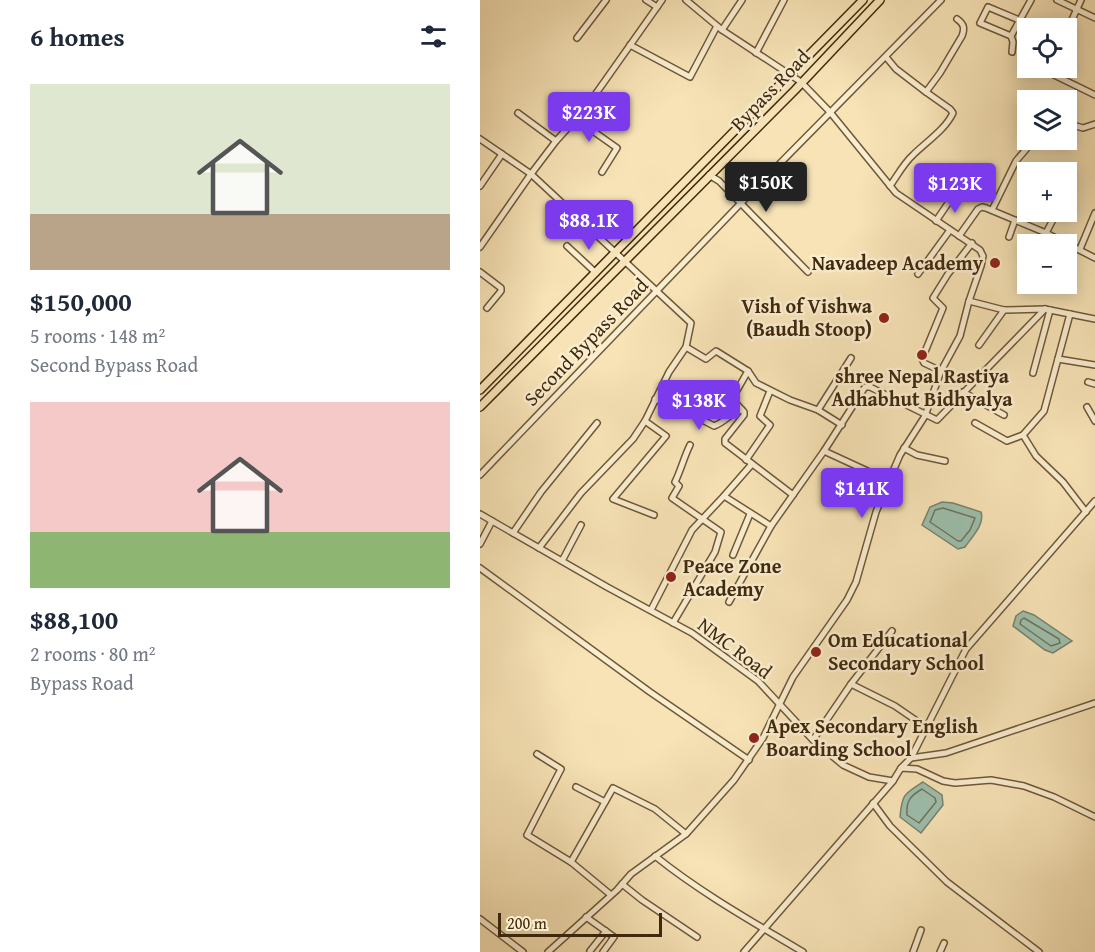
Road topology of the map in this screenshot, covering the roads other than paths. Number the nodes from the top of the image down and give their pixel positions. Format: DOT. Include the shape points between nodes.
graph roads {
  1 [pos="606,0"];
  2 [pos="646,0"];
  3 [pos="662,0"];
  4 [pos="686,0"];
  5 [pos="742,0"];
  6 [pos="784,0"];
  7 [pos="863,0"];
  8 [pos="880,0"];
  9 [pos="941,0"];
  10 [pos="1031,0"];
  11 [pos="1057,0"];
  12 [pos="1081,0"];
  13 [pos="856,7"];
  14 [pos="657,8"];
  15 [pos="1076,10"];
  16 [pos="864,16"];
  17 [pos="1020,18"];
  18 [pos="1073,18"];
  19 [pos="1095,18"];
  20 [pos="957,19"];
  21 [pos="1017,19"];
  22 [pos="1017,24"];
  23 [pos="720,28"];
  24 [pos="1011,36"];
  25 [pos="577,38"];
  26 [pos="630,45"];
  27 [pos="1012,52"];
  28 [pos="756,53"];
  29 [pos="886,57"];
  30 [pos="790,74"];
  31 [pos="1060,78"];
  32 [pos="801,82"];
  33 [pos="926,92"];
  34 [pos="1095,95"];
  35 [pos="830,112"];
  36 [pos="518,113"];
  37 [pos="576,119"];
  38 [pos="1095,124"];
  39 [pos="1077,126"];
  40 [pos="480,139"];
  41 [pos="556,141"];
  42 [pos="1025,150"];
  43 [pos="502,154"];
  44 [pos="602,172"];
  45 [pos="531,174"];
  46 [pos="709,175"];
  47 [pos="480,186"];
  48 [pos="890,186"];
  49 [pos="955,194"];
  50 [pos="741,203"];
  51 [pos="992,210"];
  52 [pos="1095,213"];
  53 [pos="1015,220"];
  54 [pos="936,221"];
  55 [pos="1052,222"];
  56 [pos="950,230"];
  57 [pos="1046,233"];
  58 [pos="959,236"];
  59 [pos="1009,237"];
  60 [pos="972,243"];
  61 [pos="567,246"];
  62 [pos="480,247"];
  63 [pos="1080,249"];
  64 [pos="617,252"];
  65 [pos="1095,258"];
  66 [pos="624,260"];
  67 [pos="480,272"];
  68 [pos="808,272"];
  69 [pos="596,273"];
  70 [pos="918,274"];
  71 [pos="657,290"];
  72 [pos="969,301"];
  73 [pos="487,308"];
  74 [pos="1047,309"];
  75 [pos="1004,310"];
  76 [pos="1070,314"];
  77 [pos="1095,319"];
  78 [pos="980,345"];
  79 [pos="686,347"];
  80 [pos="851,358"];
  81 [pos="1058,359"];
  82 [pos="1095,364"];
  83 [pos="748,371"];
  84 [pos="941,371"];
  85 [pos="1033,373"];
  86 [pos="1088,382"];
  87 [pos="1095,384"];
  88 [pos="480,390"];
  89 [pos="770,391"];
  90 [pos="963,392"];
  91 [pos="655,399"];
  92 [pos="480,407"];
  93 [pos="1086,407"];
  94 [pos="742,410"];
  95 [pos="818,410"];
  96 [pos="1005,415"];
  97 [pos="925,416"];
  98 [pos="1095,419"];
  99 [pos="645,422"];
  100 [pos="597,423"];
  101 [pos="975,423"];
  102 [pos="842,425"];
  103 [pos="1023,435"];
  104 [pos="690,445"];
  105 [pos="904,448"];
  106 [pos="824,451"];
  107 [pos="746,460"];
  108 [pos="945,461"];
  109 [pos="752,464"];
  110 [pos="480,475"];
  111 [pos="889,481"];
  112 [pos="793,495"];
  113 [pos="724,496"];
  114 [pos="1095,501"];
  115 [pos="1086,512"];
  116 [pos="480,514"];
  117 [pos="750,514"];
  118 [pos="654,515"];
  119 [pos="701,519"];
  120 [pos="492,521"];
  121 [pos="580,525"];
  122 [pos="771,526"];
  123 [pos="513,533"];
  124 [pos="480,544"];
  125 [pos="539,548"];
  126 [pos="733,555"];
  127 [pos="562,561"];
  128 [pos="480,568"];
  129 [pos="729,602"];
  130 [pos="651,610"];
  131 [pos="673,622"];
  132 [pos="892,631"];
  133 [pos="851,684"];
  134 [pos="1095,703"];
  135 [pos="780,705"];
  136 [pos="927,729"];
  137 [pos="813,740"];
  138 [pos="537,754"];
  139 [pos="911,758"];
  140 [pos="748,760"];
  141 [pos="901,768"];
  142 [pos="892,781"];
  143 [pos="576,787"];
  144 [pos="605,802"];
  145 [pos="873,803"];
  146 [pos="1095,817"];
  147 [pos="686,834"];
  148 [pos="655,856"];
  149 [pos="571,862"];
  150 [pos="622,884"];
  151 [pos="611,895"];
  152 [pos="586,917"];
  153 [pos="480,919"];
  154 [pos="763,930"];
  155 [pos="921,930"];
  156 [pos="606,931"];
  157 [pos="696,937"];
  158 [pos="944,944"];
  159 [pos="590,951"];
  160 [pos="524,952"];
  161 [pos="548,952"];
  162 [pos="603,952"];
  163 [pos="744,952"];
  164 [pos="803,952"];
  165 [pos="913,952"];
  166 [pos="940,952"];
  167 [pos="1039,952"];
  1 -- 25 [label="street"];
  2 -- 14 [label="street"];
  3 -- 14 [label="street"];
  4 -- 23 [label="street"];
  5 -- 23 [label="street"];
  6 -- 28 [label="street"];
  7 -- 13 [label="main road, Bypass Road"];
  8 -- 16 [label="main road, Bypass Road"];
  9 -- 29 [label="street, Second Bypass Road"];
  10 -- 17 [label="street"];
  11 -- 15 [label="street"];
  12 -- 15 [label="street"];
  13 -- 16 [label="main road"];
  13 -- 30 [label="main road, Bypass Road"];
  14 -- 26 [label="street"];
  15 -- 18 [label="street"];
  15 -- 19 [label="street"];
  16 -- 32 [label="main road, Bypass Road"];
  20 -- 33 [label="street" via="963,25 962,36"];
  21 -- 24 [label="street" via="988,7 983,14 980,23"];
  22 -- 24 [label="street"];
  23 -- 26 [label="street" via="690,77"];
  23 -- 28 [label="street"];
  24 -- 27 [label="street"];
  26 -- 37 [label="street"];
  28 -- 30 [label="street"];
  29 -- 33 [label="street"];
  29 -- 35 [label="street, Second Bypass Road"];
  30 -- 32 [label="street"];
  30 -- 64 [label="main road, Bypass Road"];
  31 -- 34 [label="street"];
  32 -- 35 [label="street"];
  32 -- 46 [label="main road, Bypass Road"];
  33 -- 48 [label="street" via="953,113 926,145 909,158"];
  35 -- 48 [label="street"];
  35 -- 50 [label="street, Second Bypass Road"];
  36 -- 41 [label="street"];
  37 -- 41 [label="street"];
  37 -- 44 [label="street" via="617,148"];
  38 -- 39 [label="street"];
  40 -- 43 [label="street"];
  41 -- 45 [label="street"];
  42 -- 51 [label="street"];
  43 -- 45 [label="street"];
  43 -- 47 [label="street"];
  45 -- 62 [label="street"];
  45 -- 64 [label="street"];
  46 -- 50 [label="street"];
  46 -- 66 [label="main road, Bypass Road"];
  48 -- 54 [label="street"];
  49 -- 54 [label="street"];
  50 -- 68 [label="street"];
  50 -- 71 [label="street, Second Bypass Road"];
  51 -- 53 [label="street"];
  51 -- 58 [label="street" via="978,209"];
  52 -- 63 [label="street"];
  53 -- 57 [label="street"];
  53 -- 59 [label="street"];
  54 -- 56 [label="street"];
  55 -- 57 [label="street"];
  56 -- 58 [label="street"];
  56 -- 70 [label="street"];
  57 -- 63 [label="street"];
  58 -- 60 [label="street"];
  60 -- 72 [label="street" via="983,256"];
  60 -- 84 [label="street" via="933,298 943,308 922,359"];
  61 -- 69 [label="street"];
  63 -- 65 [label="street"];
  64 -- 66 [label="street"];
  64 -- 69 [label="main road, Bypass Road"];
  66 -- 71 [label="street"];
  66 -- 92 [label="main road, Bypass Road"];
  67 -- 73 [label="street" via="501,288"];
  69 -- 88 [label="main road, Bypass Road"];
  71 -- 79 [label="street" via="691,324"];
  71 -- 110 [label="street, Second Bypass Road"];
  72 -- 75 [label="street"];
  72 -- 84 [label="street" via="960,336"];
  74 -- 75 [label="street"];
  74 -- 76 [label="street"];
  74 -- 85 [label="street"];
  74 -- 90 [label="street"];
  75 -- 78 [label="street"];
  76 -- 77 [label="street"];
  76 -- 81 [label="street"];
  79 -- 83 [label="street" via="706,359 716,351"];
  79 -- 91 [label="street"];
  80 -- 95 [label="street"];
  81 -- 82 [label="street"];
  81 -- 103 [label="street" via="1044,411"];
  83 -- 89 [label="street" via="756,383"];
  83 -- 94 [label="street" via="732,399"];
  84 -- 97 [label="street"];
  86 -- 87 [label="street"];
  89 -- 95 [label="street"];
  89 -- 107 [label="street" via="760,416 770,425"];
  90 -- 96 [label="street"];
  90 -- 97 [label="street" via="937,420"];
  91 -- 94 [label="street" via="714,426"];
  91 -- 99 [label="street"];
  93 -- 98 [label="street"];
  94 -- 107 [label="street" via="744,415 724,441"];
  95 -- 102 [label="street"];
  97 -- 102 [label="street" via="867,387"];
  97 -- 105 [label="street"];
  99 -- 118 [label="street" via="666,436 613,499"];
  99 -- 125 [label="street" via="580,493"];
  100 -- 123 [label="street"];
  101 -- 103 [label="street" via="1007,441"];
  102 -- 106 [label="street"];
  103 -- 115 [label="street" via="1036,456"];
  104 -- 119 [label="street" via="681,462 675,482 679,486 672,498"];
  105 -- 108 [label="street"];
  105 -- 111 [label="street"];
  106 -- 111 [label="street"];
  106 -- 112 [label="street"];
  107 -- 109 [label="street"];
  109 -- 112 [label="street"];
  109 -- 113 [label="street"];
  111 -- 135 [label="street" via="856,582 793,677"];
  112 -- 122 [label="street"];
  113 -- 117 [label="street"];
  113 -- 119 [label="street"];
  114 -- 115 [label="street"];
  115 -- 136 [label="street" via="966,649"];
  116 -- 120 [label="street, NMC Road"];
  117 -- 122 [label="street"];
  117 -- 126 [label="street"];
  119 -- 130 [label="street"];
  119 -- 131 [label="street" via="721,532 715,552"];
  120 -- 123 [label="street, NMC Road"];
  120 -- 124 [label="street"];
  121 -- 127 [label="street"];
  122 -- 129 [label="street"];
  123 -- 125 [label="street, NMC Road"];
  125 -- 127 [label="street, NMC Road"];
  127 -- 130 [label="street, NMC Road"];
  128 -- 140 [label="street"];
  130 -- 131 [label="street, NMC Road"];
  131 -- 135 [label="street, NMC Road" via="758,681"];
  132 -- 133 [label="street"];
  133 -- 136 [label="street" via="896,706"];
  133 -- 137 [label="street"];
  134 -- 139 [label="street" via="946,753"];
  135 -- 137 [label="street, NMC Road"];
  135 -- 140 [label="street"];
  136 -- 139 [label="street"];
  137 -- 142 [label="street, NMC Road" via="843,765 869,777"];
  138 -- 149 [label="street" via="561,770 527,835"];
  139 -- 141 [label="street"];
  140 -- 147 [label="street"];
  141 -- 142 [label="street"];
  141 -- 146 [label="street" via="917,769 955,783 991,780 1024,786"];
  142 -- 145 [label="street"];
  143 -- 144 [label="street"];
  144 -- 147 [label="street" via="613,788 655,809"];
  144 -- 149 [label="street"];
  145 -- 154 [label="street"];
  145 -- 167 [label="street" via="947,882"];
  147 -- 148 [label="street"];
  148 -- 150 [label="street"];
  148 -- 154 [label="street"];
  149 -- 151 [label="street"];
  150 -- 151 [label="street"];
  150 -- 157 [label="street"];
  151 -- 152 [label="street"];
  152 -- 156 [label="street"];
  152 -- 161 [label="street"];
  153 -- 160 [label="street"];
  154 -- 163 [label="street"];
  154 -- 164 [label="street"];
  155 -- 165 [label="street"];
  156 -- 159 [label="street"];
  156 -- 162 [label="street" via="614,937"];
  158 -- 166 [label="street"];
}
